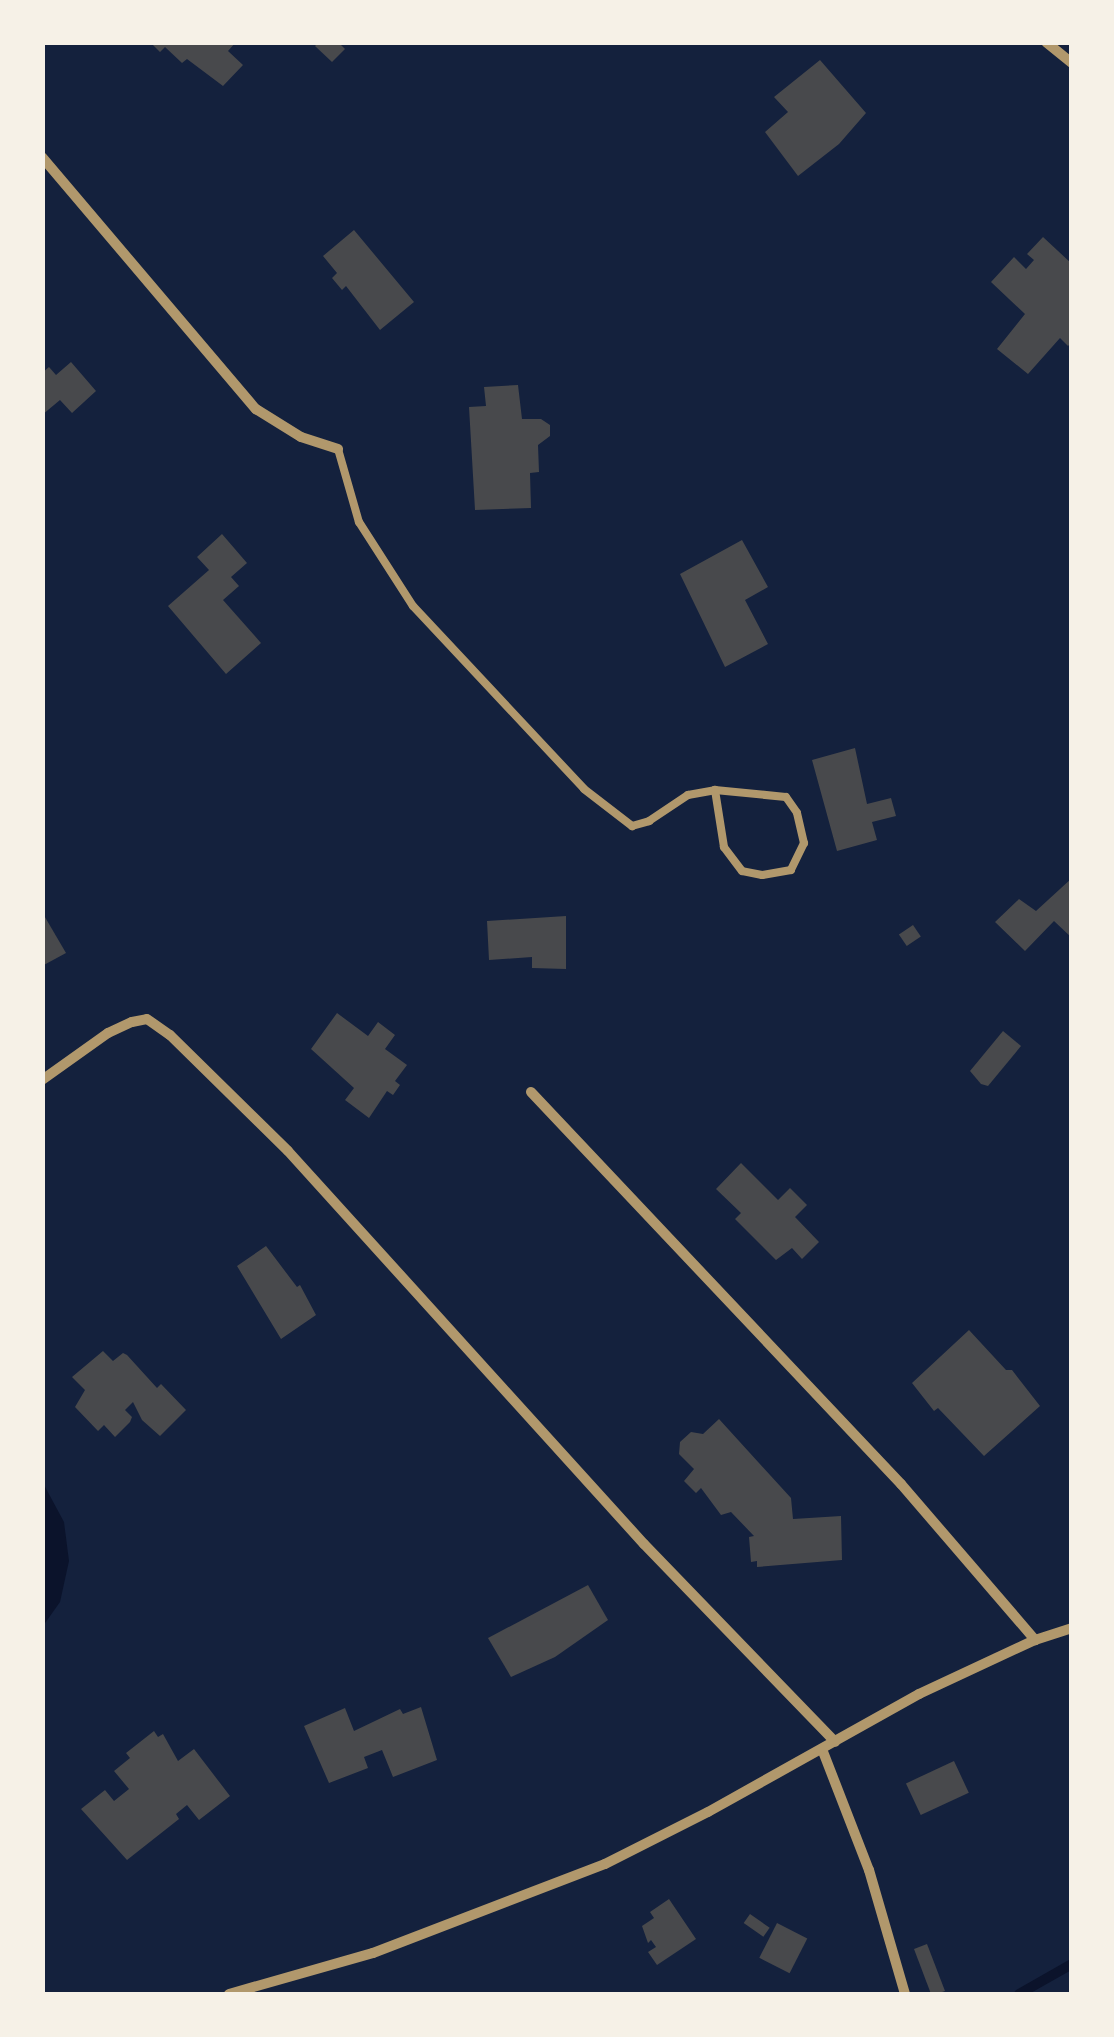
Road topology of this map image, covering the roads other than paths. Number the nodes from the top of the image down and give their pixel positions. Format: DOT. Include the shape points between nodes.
graph roads {
  1 [pos="1046,42"];
  2 [pos="1072,63"];
  3 [pos="42,157"];
  4 [pos="338,449"];
  5 [pos="716,790"];
  6 [pos="42,1080"];
  7 [pos="532,1092"];
  8 [pos="1072,1628"];
  9 [pos="1034,1640"];
  10 [pos="835,1742"];
  11 [pos="822,1749"];
  12 [pos="228,1994"];
  13 [pos="906,1994"];
  1 -- 2 [label="street"];
  3 -- 4 [label="street" via="256,409 300,438"];
  4 -- 5 [label="lane" via="360,522 413,606 584,789 632,826 688,795"];
  5 -- 5 [label="lane" via="786,797 804,842 791,870 742,871 724,847"];
  6 -- 10 [label="street" via="132,1022 147,1020 170,1035 288,1152 527,1418"];
  7 -- 9 [label="street" via="901,1484"];
  8 -- 9 [label="street"];
  9 -- 10 [label="street"];
  10 -- 11 [label="street"];
  11 -- 12 [label="street" via="604,1864 373,1953"];
  11 -- 13 [label="street" via="869,1870"];
}
